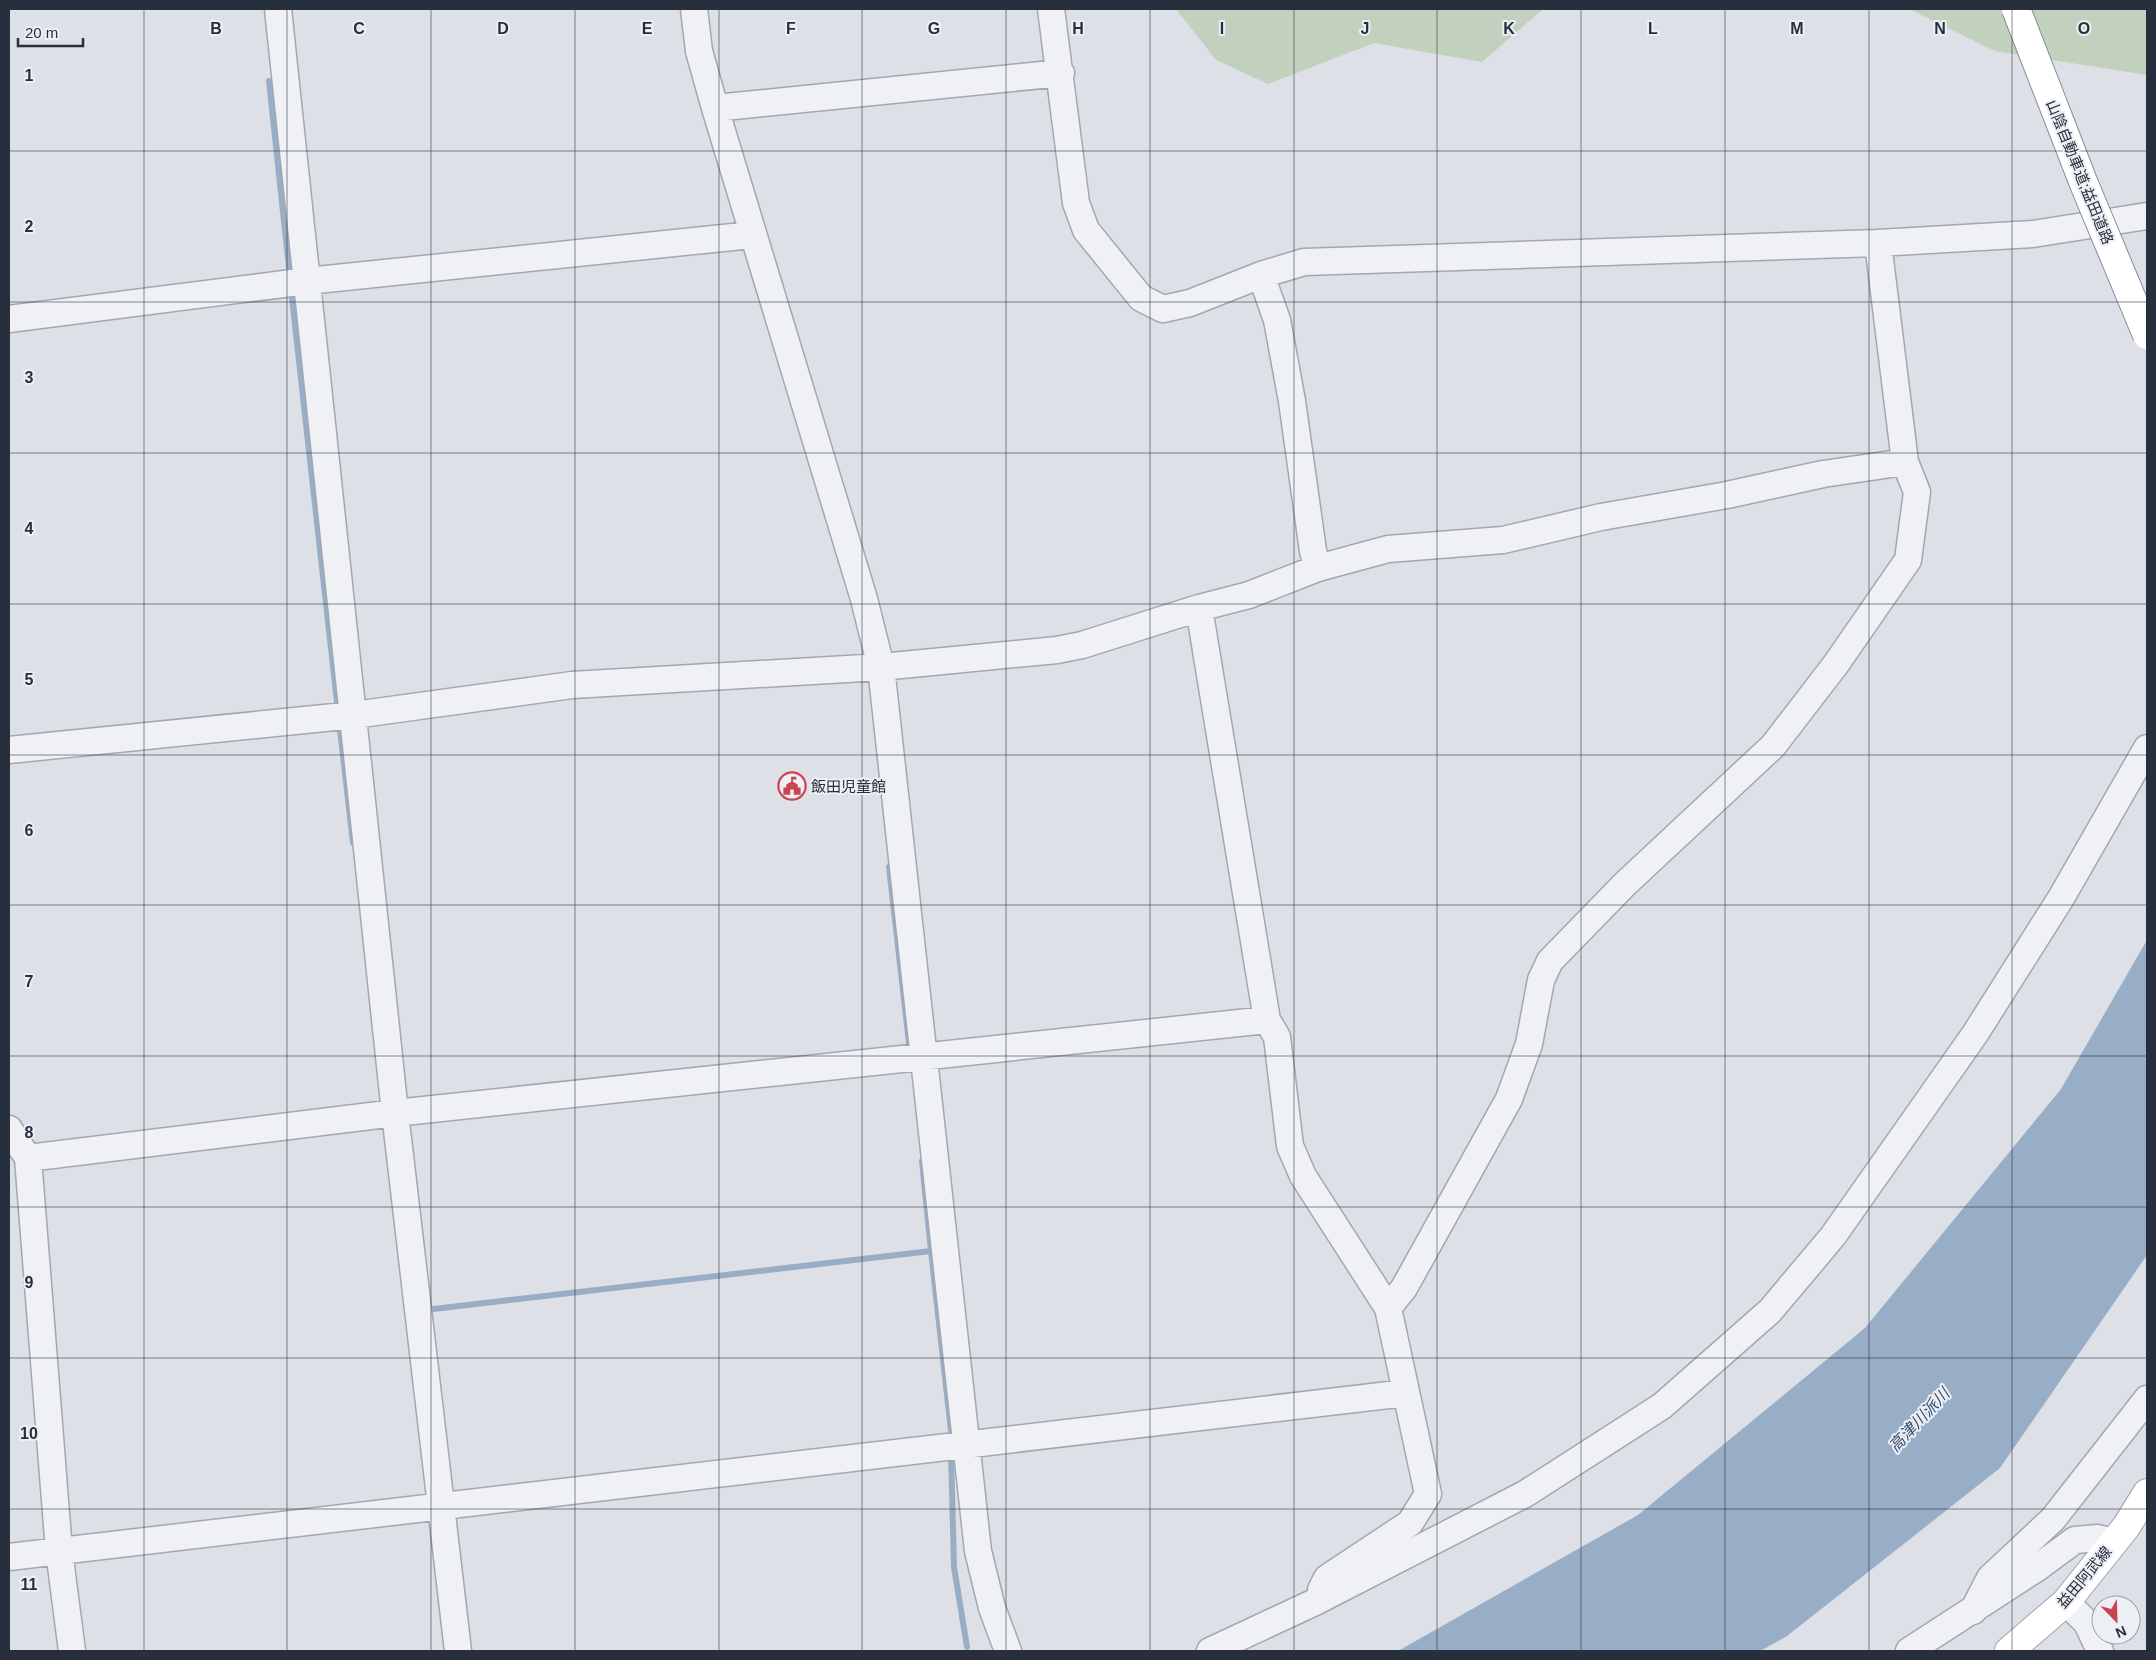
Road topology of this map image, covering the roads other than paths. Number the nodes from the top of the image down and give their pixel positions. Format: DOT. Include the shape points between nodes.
graph roads {
  1 [pos="278,9"];
  2 [pos="694,9"];
  3 [pos="1051,9"];
  4 [pos="2016,9"];
  5 [pos="2034,9"];
  6 [pos="1061,73"];
  7 [pos="715,108"];
  8 [pos="2147,216"];
  9 [pos="752,235"];
  10 [pos="1878,243"];
  11 [pos="1261,275"];
  12 [pos="307,281"];
  13 [pos="2147,294"];
  14 [pos="9,319"];
  15 [pos="2147,335"];
  16 [pos="1906,462"];
  17 [pos="1318,568"];
  18 [pos="1199,608"];
  19 [pos="881,667"];
  20 [pos="354,714"];
  21 [pos="2147,748"];
  22 [pos="9,750"];
  23 [pos="1267,1020"];
  24 [pos="925,1056"];
  25 [pos="395,1113"];
  26 [pos="9,1130"];
  27 [pos="28,1158"];
  28 [pos="1388,1308"];
  29 [pos="1406,1393"];
  30 [pos="2147,1399"];
  31 [pos="966,1444"];
  32 [pos="2147,1493"];
  33 [pos="441,1507"];
  34 [pos="2114,1542"];
  35 [pos="59,1551"];
  36 [pos="9,1557"];
  37 [pos="1316,1602"];
  38 [pos="2066,1602"];
  39 [pos="1973,1610"];
  40 [pos="72,1651"];
  41 [pos="458,1651"];
  42 [pos="1008,1651"];
  43 [pos="1210,1651"];
  44 [pos="1909,1651"];
  45 [pos="2010,1651"];
  46 [pos="2100,1651"];
  1 -- 12 [label="street"];
  2 -- 7 [label="street" via="699,51"];
  3 -- 6 [label="street"];
  4 -- 15 [label="main road, 山陰自動車道;益田道路, bridge"];
  5 -- 13 [label="main road, 山陰自動車道;益田道路" via="2098,179"];
  6 -- 7 [label="street"];
  6 -- 11 [label="street" via="1076,203 1086,230 1141,298 1163,310"];
  7 -- 9 [label="street"];
  8 -- 10 [label="street" via="2033,234"];
  9 -- 12 [label="street"];
  9 -- 19 [label="street" via="864,599"];
  10 -- 11 [label="street" via="1304,262"];
  10 -- 16 [label="street"];
  11 -- 17 [label="street" via="1277,320"];
  12 -- 14 [label="street"];
  12 -- 20 [label="street"];
  16 -- 17 [label="street" via="1823,474 1601,517 1503,540 1388,550"];
  16 -- 28 [label="street" via="1917,492 1908,560 1836,664 1773,746 1625,884 1550,961 1541,980 1530,1044 1509,1099 1404,1288"];
  17 -- 18 [label="street" via="1249,595"];
  18 -- 19 [label="street" via="1057,650"];
  18 -- 23 [label="street"];
  19 -- 20 [label="street" via="572,685"];
  19 -- 24 [label="street"];
  20 -- 22 [label="street"];
  20 -- 25 [label="street"];
  21 -- 37 [label="street" via="2061,898 1975,1034 1833,1236 1770,1311 1662,1406 1533,1489"];
  23 -- 24 [label="street"];
  23 -- 28 [label="street" via="1277,1037 1290,1146 1303,1176"];
  24 -- 25 [label="street"];
  24 -- 31 [label="street"];
  25 -- 27 [label="street"];
  25 -- 33 [label="street"];
  26 -- 27 [label="street"];
  27 -- 35 [label="street"];
  28 -- 29 [label="street"];
  29 -- 31 [label="street"];
  29 -- 37 [label="street" via="1428,1494 1410,1523 1327,1578"];
  30 -- 39 [label="street" via="2054,1519 1990,1578"];
  31 -- 33 [label="street"];
  31 -- 42 [label="street" via="978,1552 992,1608"];
  32 -- 34 [label="main road, 益田阿武線"];
  33 -- 35 [label="street"];
  33 -- 41 [label="street"];
  34 -- 38 [label="main road, 益田阿武線"];
  34 -- 39 [label="street" via="2098,1538 2075,1540"];
  35 -- 36 [label="street"];
  35 -- 40 [label="street"];
  37 -- 43 [label="street"];
  38 -- 45 [label="main road, 益田阿武線"];
  38 -- 46 [label="street" via="2087,1623"];
  39 -- 44 [label="street"];
}
